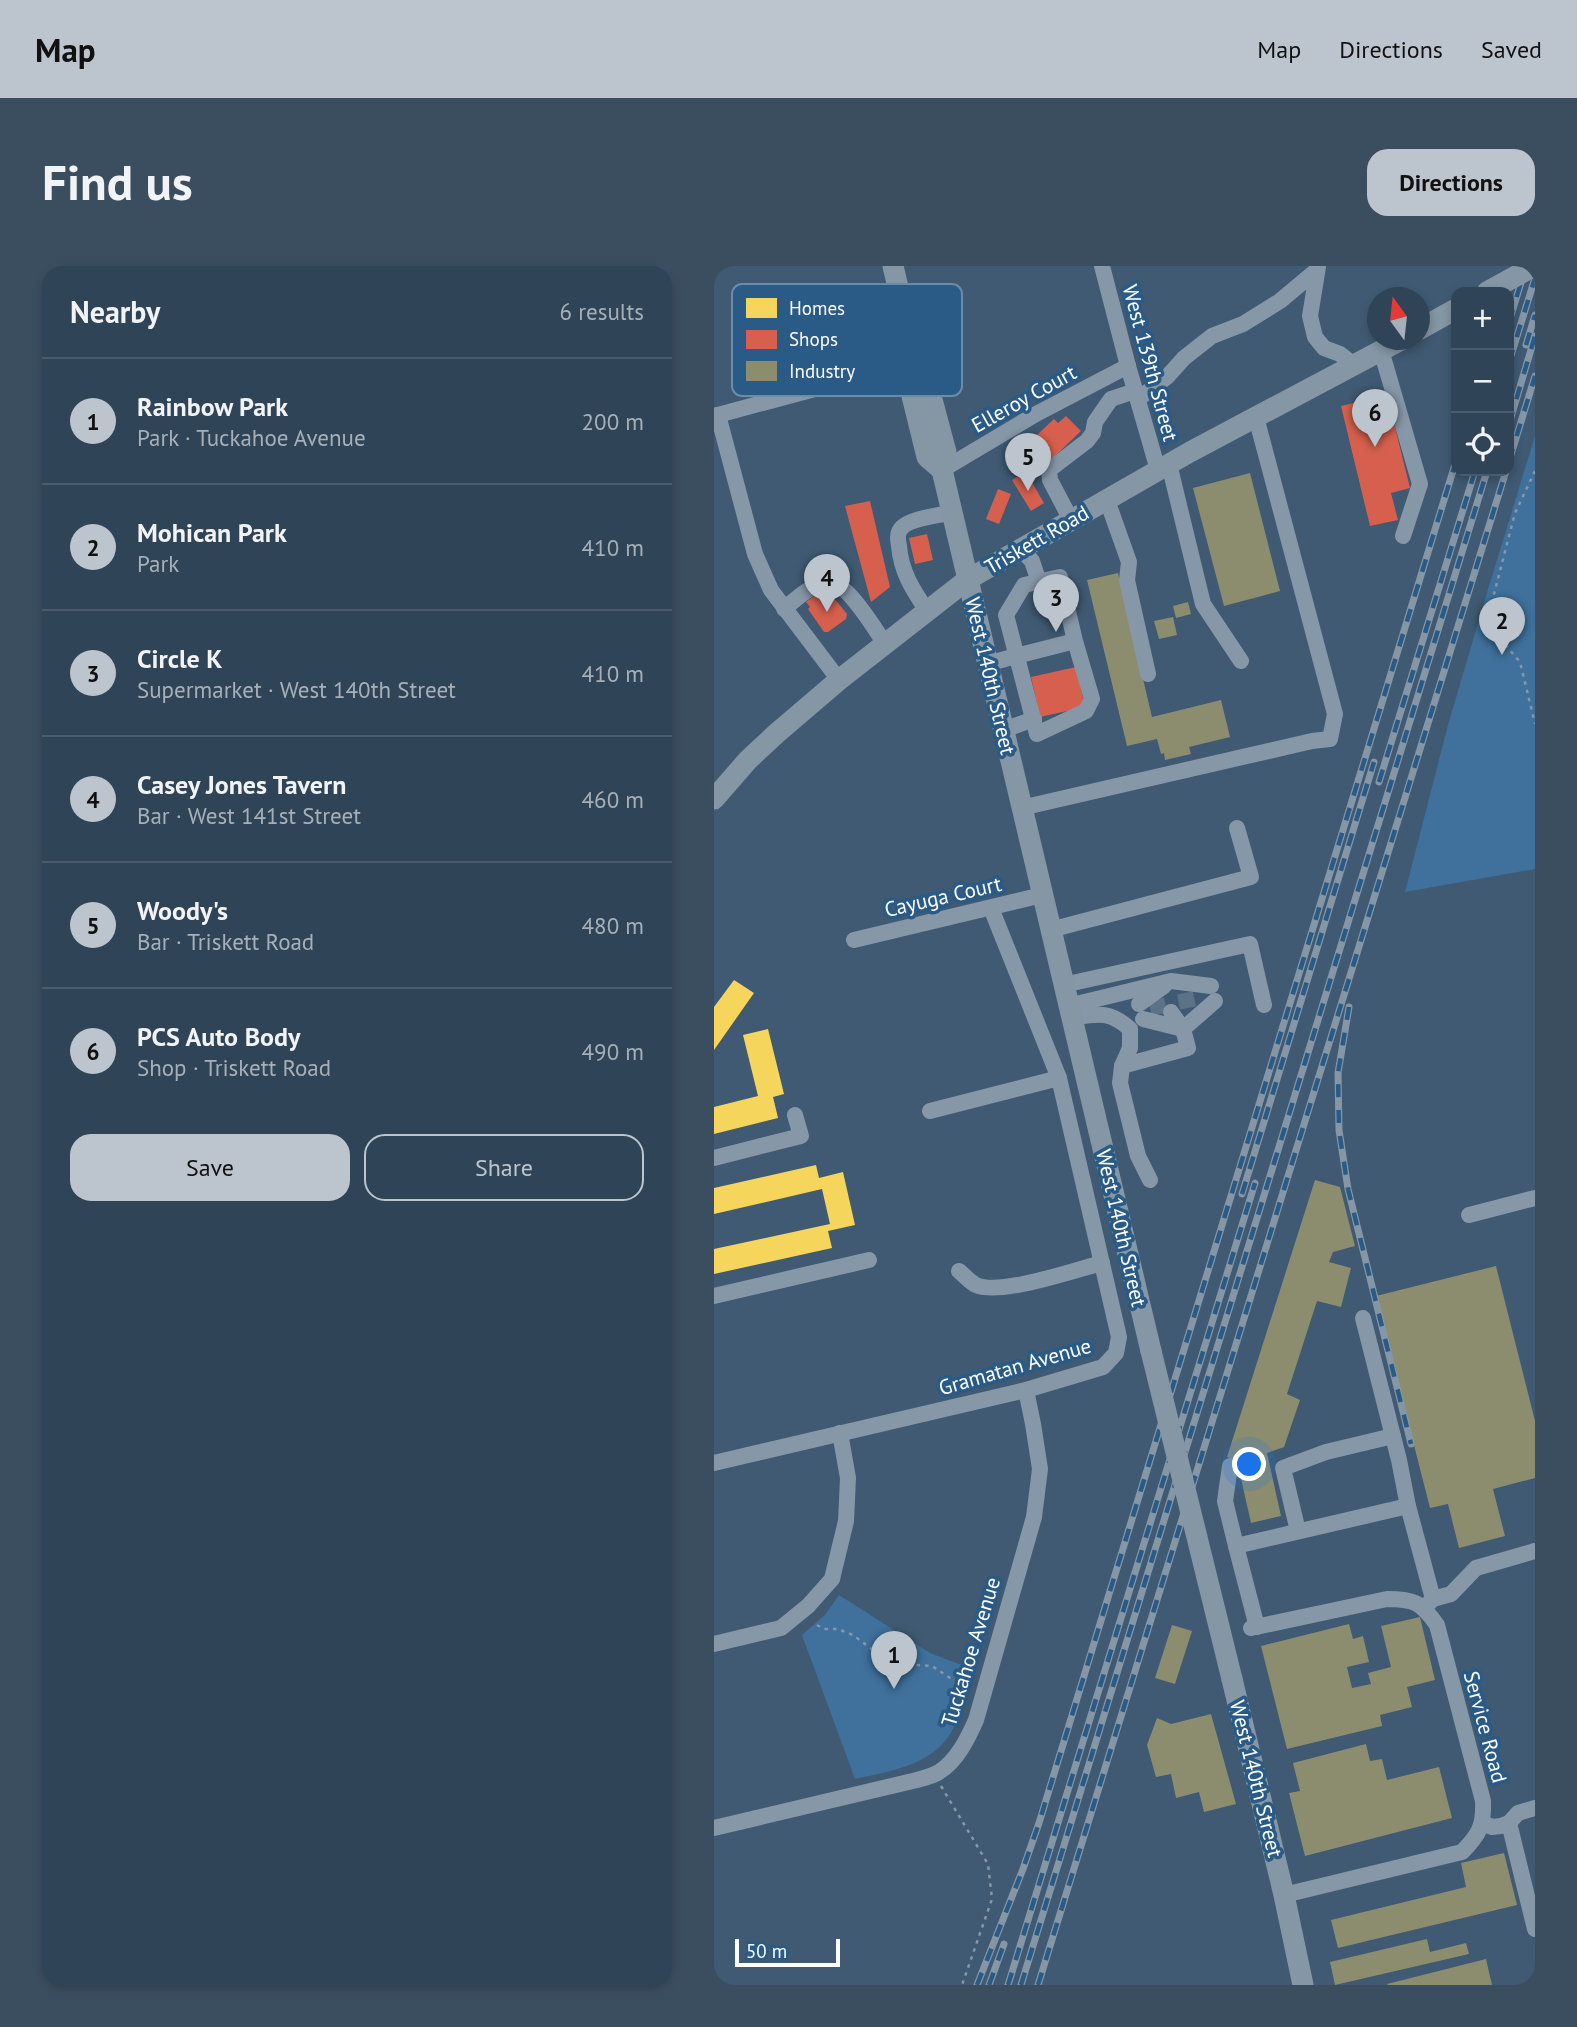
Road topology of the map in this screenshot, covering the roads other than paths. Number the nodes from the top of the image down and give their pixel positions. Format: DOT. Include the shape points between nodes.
graph roads {
  1 [pos="893,266"];
  2 [pos="1102,266"];
  3 [pos="1534,266"];
  4 [pos="1317,268"];
  5 [pos="897,284"];
  6 [pos="1496,287"];
  7 [pos="1451,312"];
  8 [pos="1430,323"];
  9 [pos="1381,351"];
  10 [pos="1354,365"];
  11 [pos="1128,366"];
  12 [pos="1137,395"];
  13 [pos="799,396"];
  14 [pos="912,396"];
  15 [pos="716,415"];
  16 [pos="1256,417"];
  17 [pos="1163,467"];
  18 [pos="942,470"];
  19 [pos="1107,500"];
  20 [pos="951,513"];
  21 [pos="1071,520"];
  22 [pos="1403,536"];
  23 [pos="1021,549"];
  24 [pos="967,580"];
  25 [pos="1039,582"];
  26 [pos="785,609"];
  27 [pos="927,611"];
  28 [pos="1075,641"];
  29 [pos="885,644"];
  30 [pos="1016,656"];
  31 [pos="1241,661"];
  32 [pos="987,664"];
  33 [pos="1148,674"];
  34 [pos="839,680"];
  35 [pos="1034,719"];
  36 [pos="1003,730"];
  37 [pos="714,799"];
  38 [pos="1021,808"];
  39 [pos="1237,828"];
  40 [pos="1042,895"];
  41 [pos="991,908"];
  42 [pos="1051,930"];
  43 [pos="854,940"];
  44 [pos="1171,981"];
  45 [pos="1200,997"];
  46 [pos="1067,1003"];
  47 [pos="1264,1005"];
  48 [pos="1154,1008"];
  49 [pos="1183,1029"];
  50 [pos="1122,1066"];
  51 [pos="1059,1078"];
  52 [pos="930,1111"];
  53 [pos="795,1115"];
  54 [pos="714,1158"];
  55 [pos="1150,1180"];
  56 [pos="1535,1198"];
  57 [pos="1469,1215"];
  58 [pos="869,1260"];
  59 [pos="1102,1263"];
  60 [pos="959,1271"];
  61 [pos="714,1296"];
  62 [pos="1363,1318"];
  63 [pos="1026,1390"];
  64 [pos="840,1433"];
  65 [pos="1393,1436"];
  66 [pos="714,1463"];
  67 [pos="1230,1466"];
  68 [pos="1408,1506"];
  69 [pos="1298,1531"];
  70 [pos="1236,1546"];
  71 [pos="1535,1551"];
  72 [pos="1429,1603"];
  73 [pos="714,1644"];
  74 [pos="1535,1808"];
  75 [pos="1482,1823"];
  76 [pos="1509,1823"];
  77 [pos="714,1828"];
  78 [pos="1284,1895"];
  79 [pos="1535,1929"];
  80 [pos="1303,1985"];
  1 -- 5 [label="main road, West 140th Street"];
  2 -- 11 [label="street, West 139th Street"];
  3 -- 6 [label="main road, bridge"];
  4 -- 10 [label="street" via="1310,316 1315,337"];
  4 -- 12 [label="street" via="1280,301 1243,324 1212,336 1167,377"];
  7 -- 8 [label="main road"];
  9 -- 10 [label="main road, Triskett Road"];
  9 -- 22 [label="street" via="1420,484"];
  10 -- 16 [label="main road, Triskett Road"];
  11 -- 12 [label="street, West 139th Street"];
  11 -- 18 [label="street, Elleroy Court"];
  12 -- 17 [label="street, West 139th Street"];
  12 -- 21 [label="street" via="1111,399 1087,441 1049,470 1049,480"];
  13 -- 15 [label="street"];
  14 -- 18 [label="main road, West 140th Street" via="927,457"];
  15 -- 26 [label="street" via="755,554"];
  16 -- 17 [label="main road, Triskett Road"];
  16 -- 38 [label="street" via="1335,714 1330,739"];
  17 -- 19 [label="main road, Triskett Road"];
  17 -- 31 [label="street, West 139th Street" via="1203,604"];
  18 -- 20 [label="main road, West 140th Street"];
  19 -- 21 [label="main road, Triskett Road"];
  19 -- 33 [label="street" via="1129,562 1127,580"];
  20 -- 24 [label="main road, West 140th Street"];
  20 -- 27 [label="street" via="906,524 898,537 902,568"];
  21 -- 23 [label="main road, Triskett Road"];
  23 -- 24 [label="main road, Triskett Road"];
  23 -- 25 [label="street" via="1032,561"];
  24 -- 27 [label="main road, Triskett Road"];
  24 -- 32 [label="main road, West 140th Street"];
  25 -- 28 [label="street" via="1060,577"];
  25 -- 30 [label="street" via="1024,585 1006,615"];
  26 -- 29 [label="street" via="831,581 852,598"];
  26 -- 34 [label="street"];
  27 -- 29 [label="main road, Triskett Road"];
  28 -- 30 [label="street"];
  28 -- 35 [label="street" via="1091,704 1086,711 1037,734"];
  29 -- 34 [label="main road, Triskett Road"];
  30 -- 32 [label="street"];
  30 -- 35 [label="street"];
  32 -- 36 [label="main road, West 140th Street"];
  34 -- 37 [label="main road, Triskett Road" via="748,760"];
  35 -- 36 [label="street"];
  36 -- 38 [label="main road, West 140th Street"];
  38 -- 40 [label="main road, West 140th Street"];
  39 -- 42 [label="street" via="1251,877"];
  40 -- 41 [label="street, Cayuga Court"];
  40 -- 42 [label="main road, West 140th Street"];
  41 -- 43 [label="street, Cayuga Court"];
  41 -- 51 [label="street, Gramatan Avenue"];
  42 -- 46 [label="main road, West 140th Street"];
  44 -- 45 [label="street"];
  44 -- 45 [label="street"];
  44 -- 46 [label="street"];
  44 -- 48 [label="street"];
  44 -- 48 [label="street"];
  45 -- 49 [label="street"];
  45 -- 49 [label="street"];
  46 -- 47 [label="street" via="1250,944"];
  46 -- 50 [label="street" via="1120,1020 1130,1029 1130,1048"];
  46 -- 78 [label="main road, West 140th Street, bridge"];
  48 -- 49 [label="street"];
  48 -- 49 [label="street"];
  49 -- 50 [label="street" via="1188,1048"];
  50 -- 55 [label="street" via="1120,1083 1126,1108 1138,1156"];
  51 -- 52 [label="street"];
  51 -- 59 [label="street, Gramatan Avenue"];
  53 -- 54 [label="street" via="801,1136"];
  56 -- 57 [label="street"];
  58 -- 61 [label="street"];
  59 -- 60 [label="street" via="1007,1287 976,1285"];
  59 -- 63 [label="street, Gramatan Avenue" via="1119,1337 1116,1353 1103,1367"];
  62 -- 65 [label="street, Service Road"];
  63 -- 64 [label="street, Gramatan Avenue"];
  63 -- 77 [label="street, Tuckahoe Avenue" via="1040,1469 1034,1517 968,1740 947,1766 917,1780"];
  64 -- 66 [label="street, Gramatan Avenue"];
  64 -- 73 [label="street" via="848,1478 846,1521 832,1579 781,1628"];
  65 -- 68 [label="street, Service Road"];
  65 -- 69 [label="street" via="1283,1468"];
  67 -- 70 [label="street" via="1225,1501"];
  68 -- 69 [label="street"];
  68 -- 72 [label="street, Service Road"];
  69 -- 70 [label="street"];
  70 -- 72 [label="street" via="1254,1628 1387,1599"];
  71 -- 72 [label="street" via="1476,1568 1451,1594"];
  72 -- 75 [label="street, Service Road" via="1483,1801"];
  74 -- 76 [label="street" via="1518,1813"];
  75 -- 76 [label="street" via="1492,1827"];
  75 -- 78 [label="street" via="1462,1852"];
  76 -- 79 [label="street"];
  78 -- 80 [label="main road, West 140th Street"];
}
